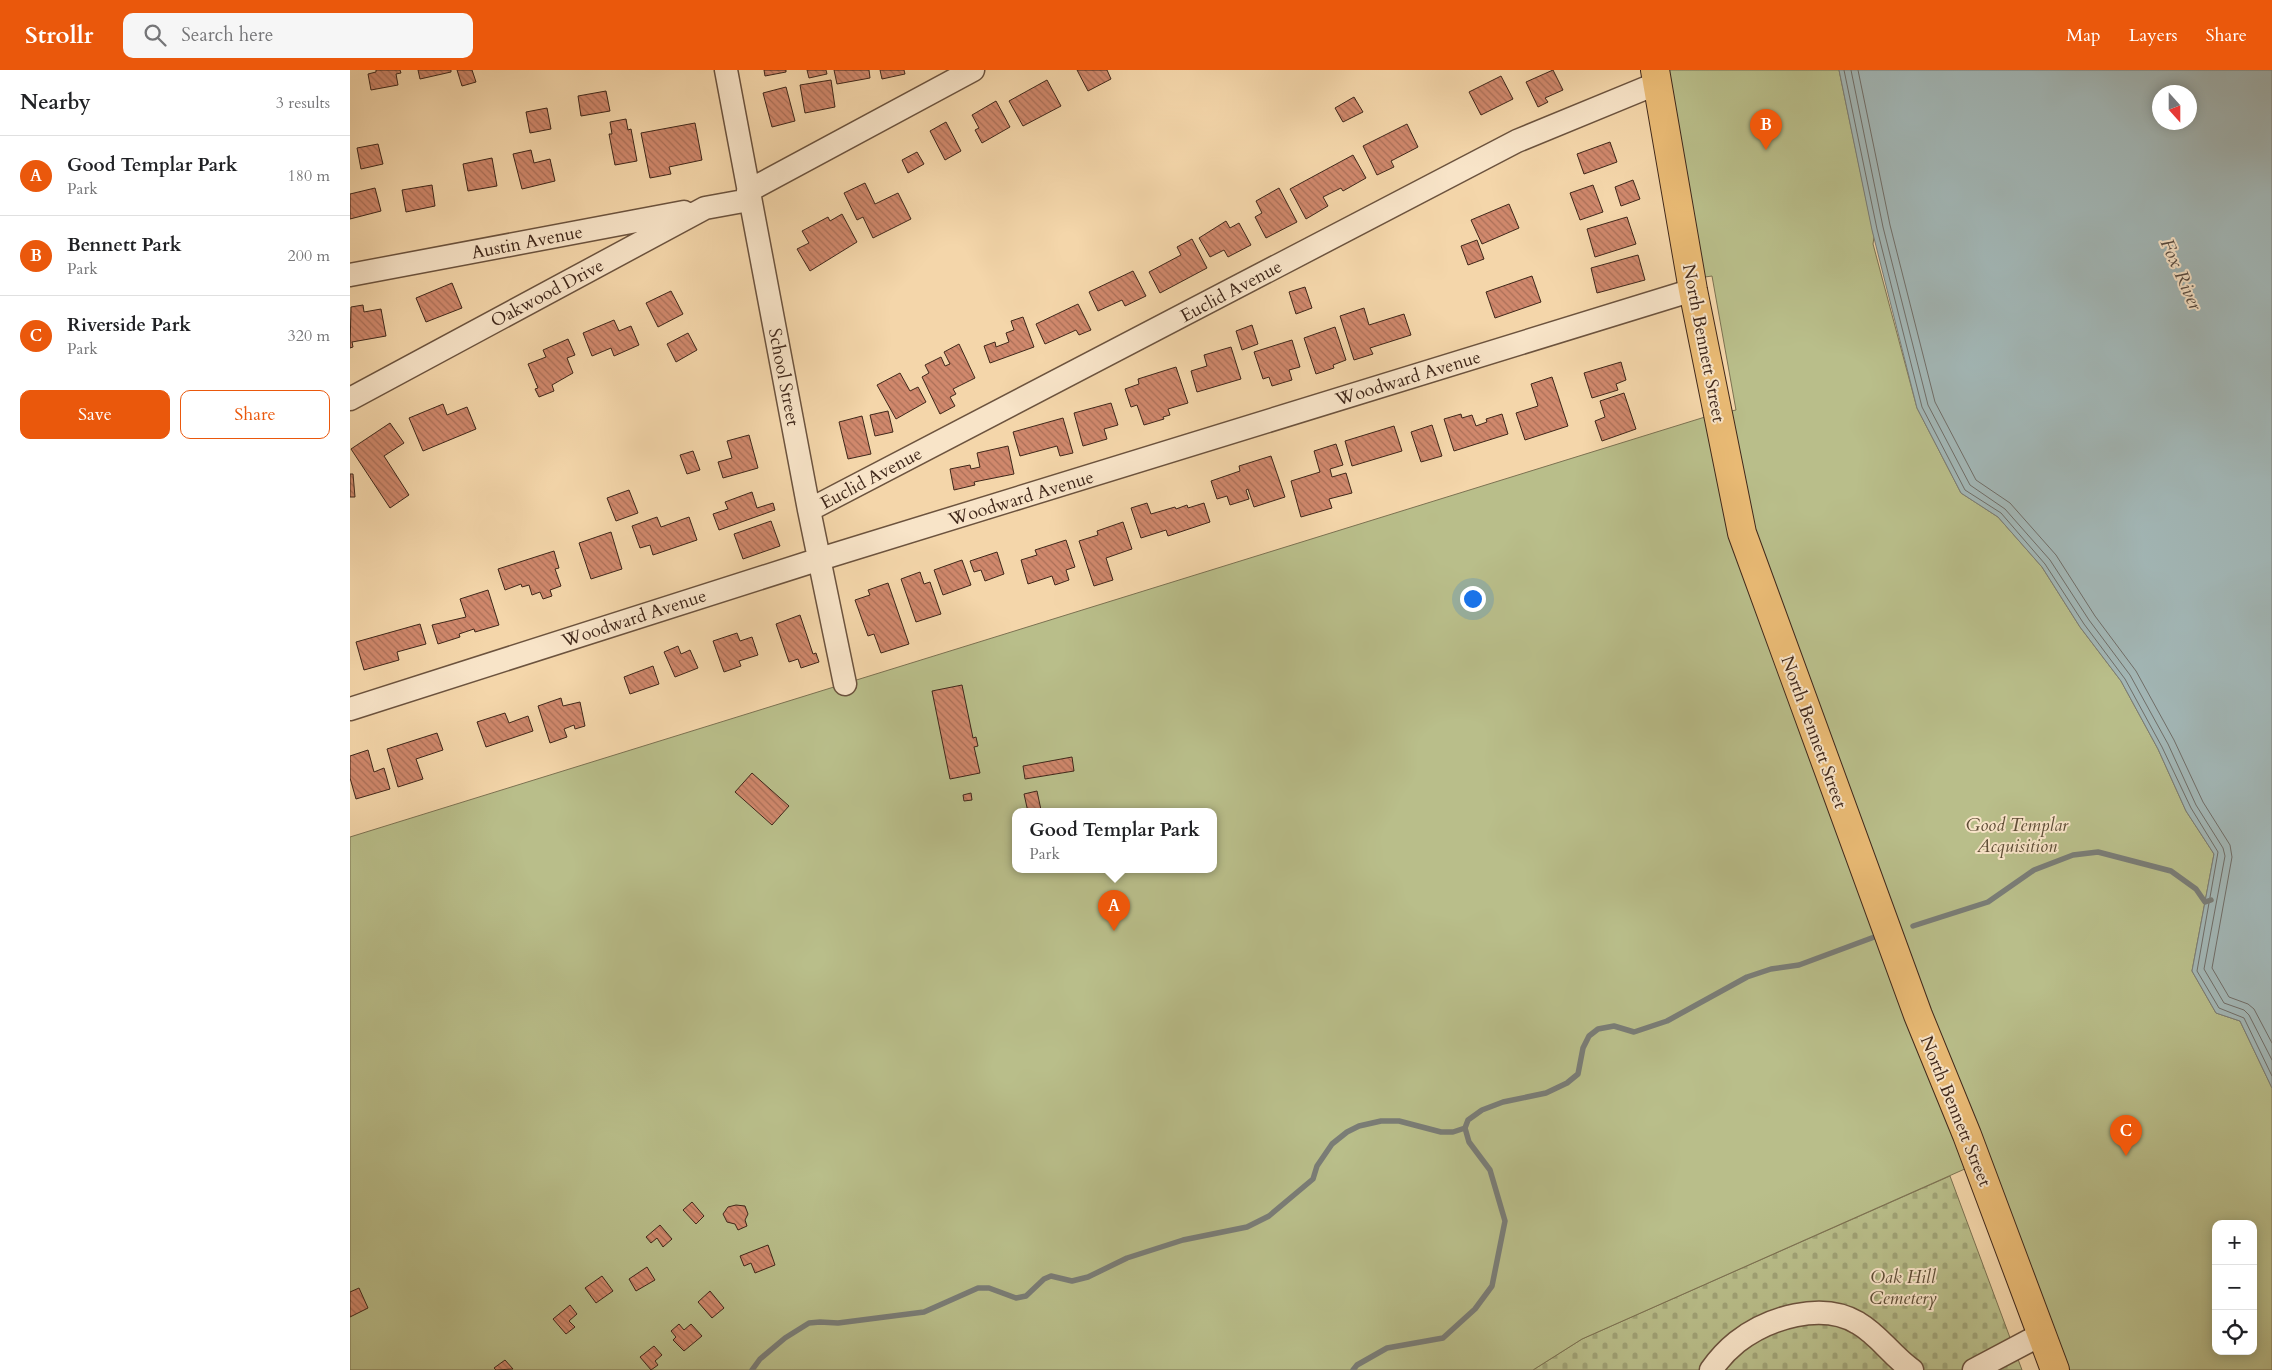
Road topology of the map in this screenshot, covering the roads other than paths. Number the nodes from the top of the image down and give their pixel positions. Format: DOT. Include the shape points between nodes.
graph roads {
  1 [pos="726,70"];
  2 [pos="973,70"];
  3 [pos="1657,77"];
  4 [pos="749,195"];
  5 [pos="705,208"];
  6 [pos="350,275"];
  7 [pos="1693,290"];
  8 [pos="350,399"];
  9 [pos="809,510"];
  10 [pos="820,560"];
  11 [pos="845,684"];
  12 [pos="350,709"];
  13 [pos="2042,1334"];
  14 [pos="1711,1370"];
  15 [pos="1912,1370"];
  16 [pos="1974,1370"];
  17 [pos="2055,1370"];
  1 -- 4 [label="street, School Street"];
  2 -- 4 [label="street, Oakwood Drive"];
  3 -- 7 [label="main road, North Bennett Street"];
  3 -- 9 [label="street, Euclid Avenue" via="1518,141"];
  4 -- 5 [label="street, Oakwood Drive"];
  4 -- 9 [label="street, School Street"];
  5 -- 6 [label="street, Austin Avenue"];
  5 -- 8 [label="street, Oakwood Drive"];
  7 -- 10 [label="street, Woodward Avenue"];
  7 -- 13 [label="main road, North Bennett Street" via="1742,534 1918,1015"];
  9 -- 10 [label="street, School Street"];
  10 -- 11 [label="street, School Street"];
  10 -- 12 [label="street, Woodward Avenue"];
  13 -- 16 [label="street"];
  13 -- 17 [label="main road, North Bennett Street"];
  14 -- 15 [label="street" via="1737,1342 1752,1332 1784,1319 1817,1312 1846,1316 1858,1323"];
}
